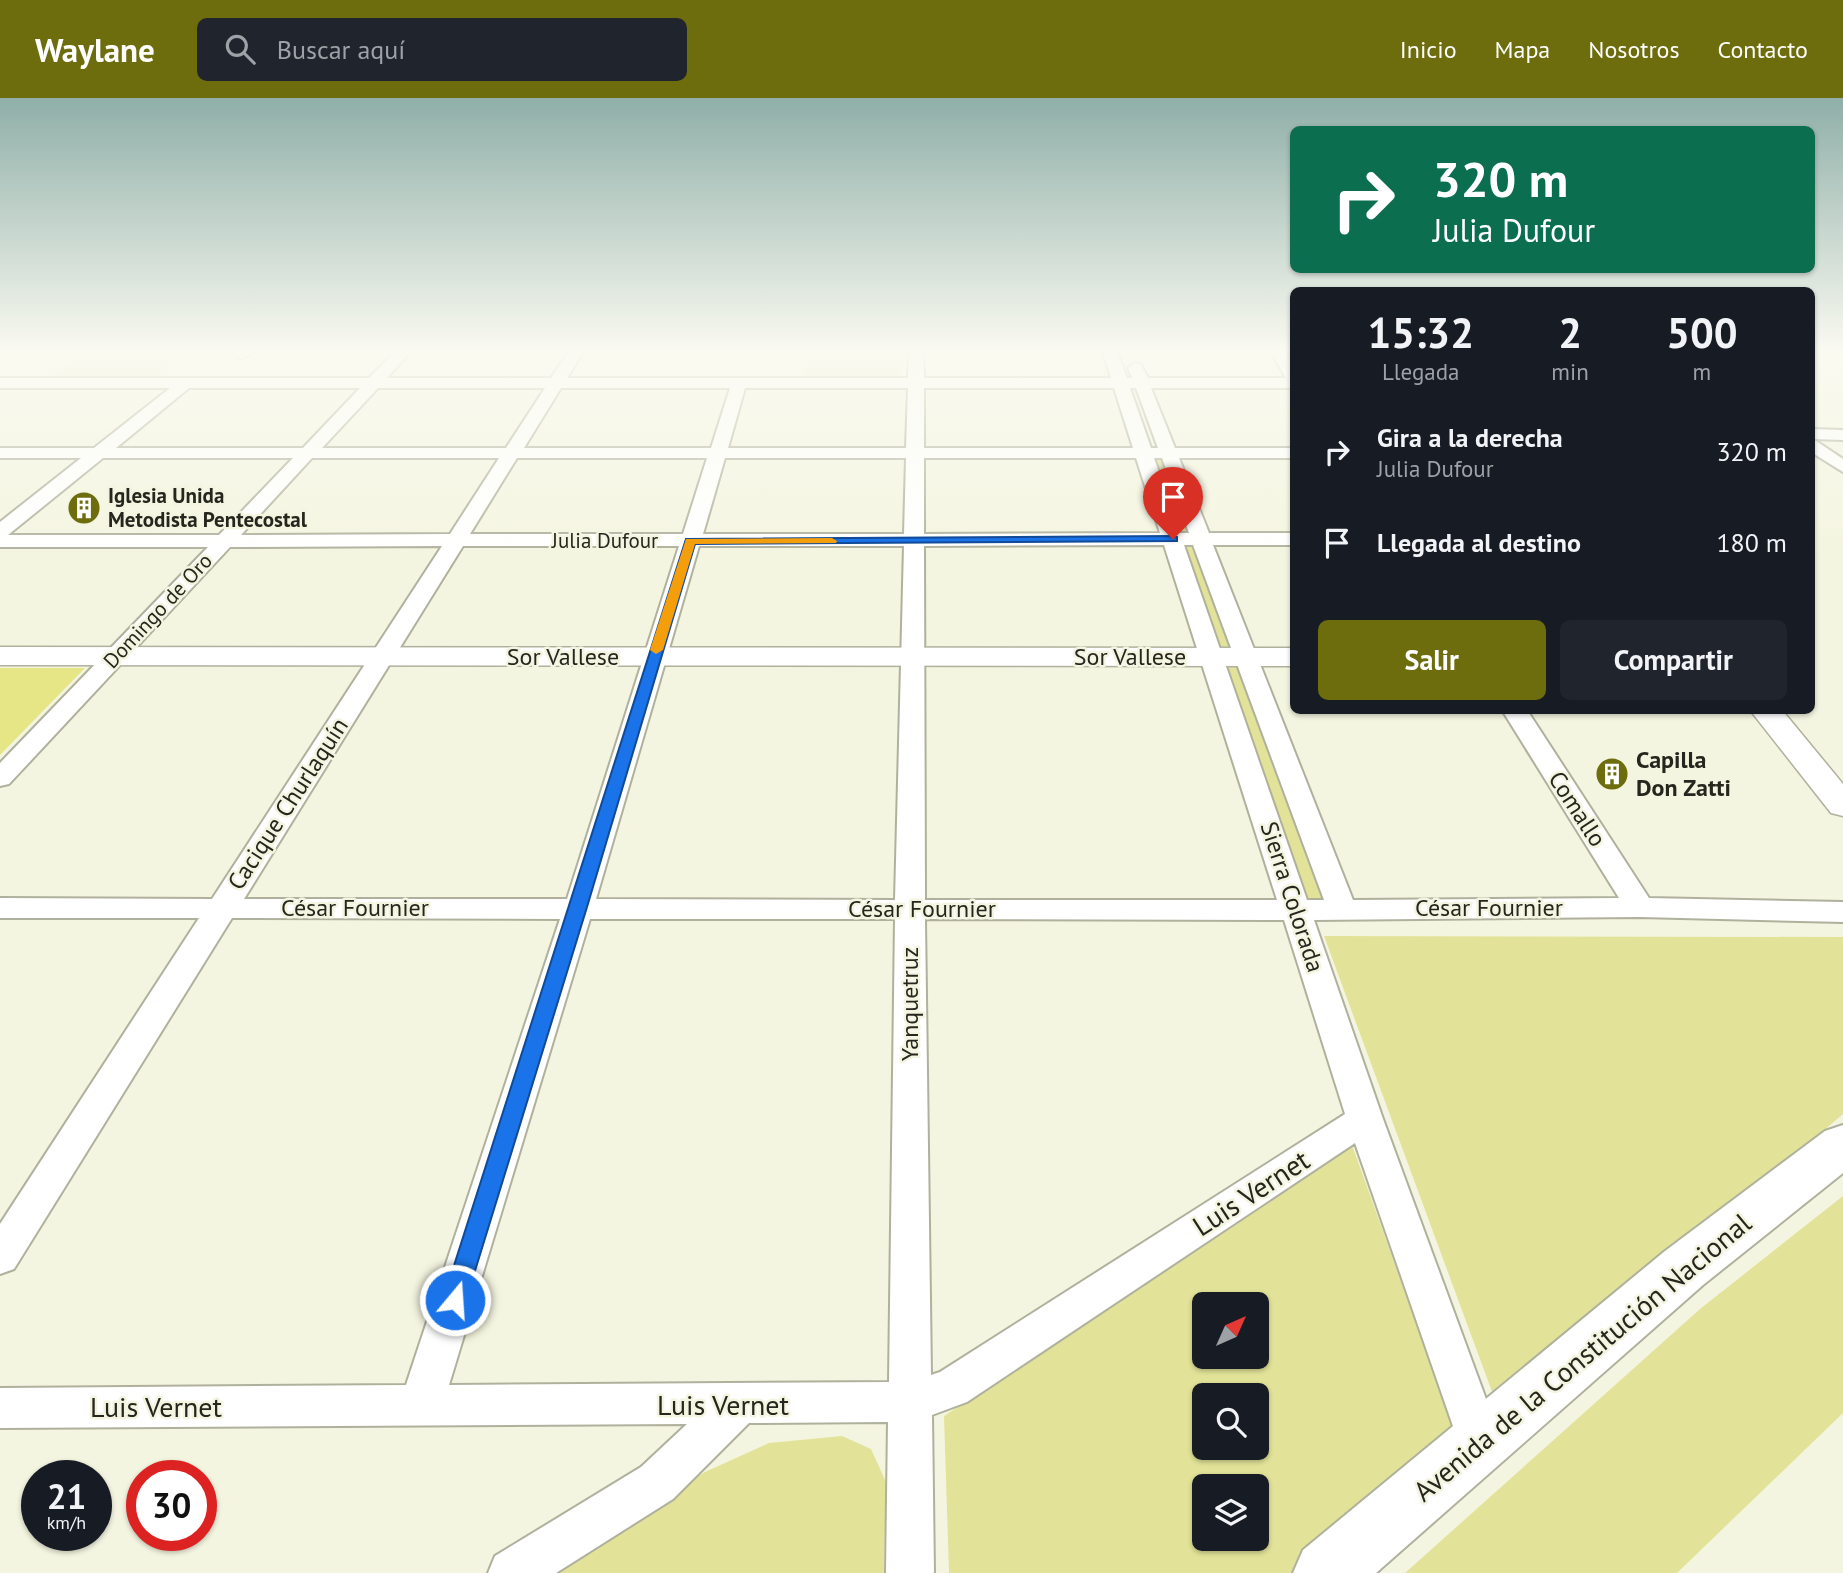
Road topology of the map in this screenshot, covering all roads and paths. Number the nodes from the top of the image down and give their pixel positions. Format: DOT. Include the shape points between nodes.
graph roads {
  1 [pos="138,421"];
  2 [pos="337,421"];
  3 [pos="533,421"];
  4 [pos="727,421"];
  5 [pos="914,421"];
  6 [pos="1138,421"];
  7 [pos="1151,421"];
  8 [pos="1815,434"];
  9 [pos="1843,435"];
  10 [pos="1815,447"];
  11 [pos="0,453"];
  12 [pos="98,453"];
  13 [pos="307,453"];
  14 [pos="1144,453"];
  15 [pos="1168,453"];
  16 [pos="1290,453"];
  17 [pos="512,454"];
  18 [pos="717,454"];
  19 [pos="914,454"];
  20 [pos="1843,467"];
  21 [pos="0,532"];
  22 [pos="1173,539"];
  23 [pos="1201,539"];
  24 [pos="1290,539"];
  25 [pos="0,541"];
  26 [pos="224,541"];
  27 [pos="457,541"];
  28 [pos="690,541"];
  29 [pos="914,541"];
  30 [pos="0,656"];
  31 [pos="115,656"];
  32 [pos="654,656"];
  33 [pos="383,657"];
  34 [pos="913,657"];
  35 [pos="1212,657"];
  36 [pos="1245,657"];
  37 [pos="1290,657"];
  38 [pos="1517,714"];
  39 [pos="1769,714"];
  40 [pos="0,778"];
  41 [pos="1837,791"];
  42 [pos="579,907"];
  43 [pos="1640,907"];
  44 [pos="0,908"];
  45 [pos="220,908"];
  46 [pos="1342,909"];
  47 [pos="910,910"];
  48 [pos="1297,910"];
  49 [pos="1843,912"];
  50 [pos="1364,1119"];
  51 [pos="1843,1145"];
  52 [pos="0,1257"];
  53 [pos="910,1402"];
  54 [pos="422,1405"];
  55 [pos="738,1405"];
  56 [pos="0,1408"];
  57 [pos="1479,1440"];
  58 [pos="512,1573"];
  59 [pos="910,1573"];
  60 [pos="1326,1573"];
  1 -- 12 [label="street"];
  2 -- 13 [label="street, Domingo de Oro"];
  3 -- 17 [label="street, Cacique Churlaquín"];
  4 -- 18 [label="street"];
  5 -- 19 [label="street, Yanquetruz"];
  6 -- 14 [label="street, Sierra Colorada"];
  7 -- 15 [label="street, Sierra Colorada"];
  8 -- 9 [label="street"];
  10 -- 20 [label="street"];
  11 -- 12 [label="street"];
  12 -- 13 [label="street"];
  12 -- 21 [label="street"];
  13 -- 17 [label="street"];
  13 -- 26 [label="street, Domingo de Oro"];
  14 -- 15 [label="street"];
  14 -- 19 [label="street"];
  14 -- 22 [label="street, Sierra Colorada"];
  15 -- 16 [label="street"];
  15 -- 23 [label="street, Sierra Colorada"];
  17 -- 18 [label="street"];
  17 -- 27 [label="street, Cacique Churlaquín"];
  18 -- 19 [label="street"];
  18 -- 28 [label="street"];
  19 -- 29 [label="street, Yanquetruz"];
  22 -- 23 [label="street, Julia Dufour"];
  22 -- 29 [label="street, Julia Dufour"];
  22 -- 35 [label="street, Sierra Colorada"];
  23 -- 24 [label="street, Julia Dufour"];
  23 -- 36 [label="street, Sierra Colorada"];
  25 -- 26 [label="street, Julia Dufour"];
  26 -- 27 [label="street, Julia Dufour"];
  26 -- 31 [label="street, Domingo de Oro"];
  27 -- 28 [label="street, Julia Dufour"];
  27 -- 33 [label="street, Cacique Churlaquín"];
  28 -- 29 [label="street, Julia Dufour"];
  28 -- 32 [label="street"];
  29 -- 34 [label="street, Yanquetruz"];
  30 -- 31 [label="street, Sor Vallese"];
  31 -- 33 [label="street, Sor Vallese"];
  31 -- 40 [label="street, Domingo de Oro"];
  32 -- 33 [label="street, Sor Vallese"];
  32 -- 34 [label="street, Sor Vallese"];
  32 -- 42 [label="street"];
  33 -- 45 [label="street, Cacique Churlaquín"];
  34 -- 35 [label="street, Sor Vallese"];
  34 -- 47 [label="street, Yanquetruz"];
  35 -- 36 [label="street, Sor Vallese"];
  35 -- 48 [label="street, Sierra Colorada"];
  36 -- 37 [label="street, Sor Vallese"];
  36 -- 46 [label="street, Sierra Colorada"];
  38 -- 43 [label="street, Comallo"];
  39 -- 41 [label="street"];
  42 -- 45 [label="street, César Fournier"];
  42 -- 47 [label="street, César Fournier"];
  42 -- 54 [label="street"];
  43 -- 46 [label="street, César Fournier"];
  43 -- 49 [label="street, César Fournier"];
  44 -- 45 [label="street, César Fournier"];
  45 -- 52 [label="street, Cacique Churlaquín"];
  46 -- 48 [label="street, César Fournier"];
  47 -- 48 [label="street, César Fournier"];
  47 -- 53 [label="street, Yanquetruz"];
  48 -- 50 [label="street, Sierra Colorada"];
  50 -- 53 [label="street, Luis Vernet" via="952,1388"];
  50 -- 57 [label="street, Sierra Colorada"];
  51 -- 57 [label="main road, Avenida de la Constitución Nacional" via="1684,1268"];
  53 -- 55 [label="street, Luis Vernet"];
  53 -- 59 [label="street, Yanquetruz"];
  54 -- 55 [label="street, Luis Vernet"];
  54 -- 56 [label="street, Luis Vernet"];
  55 -- 58 [label="street" via="657,1483"];
  57 -- 60 [label="main road, Avenida de la Constitución Nacional"];
}
